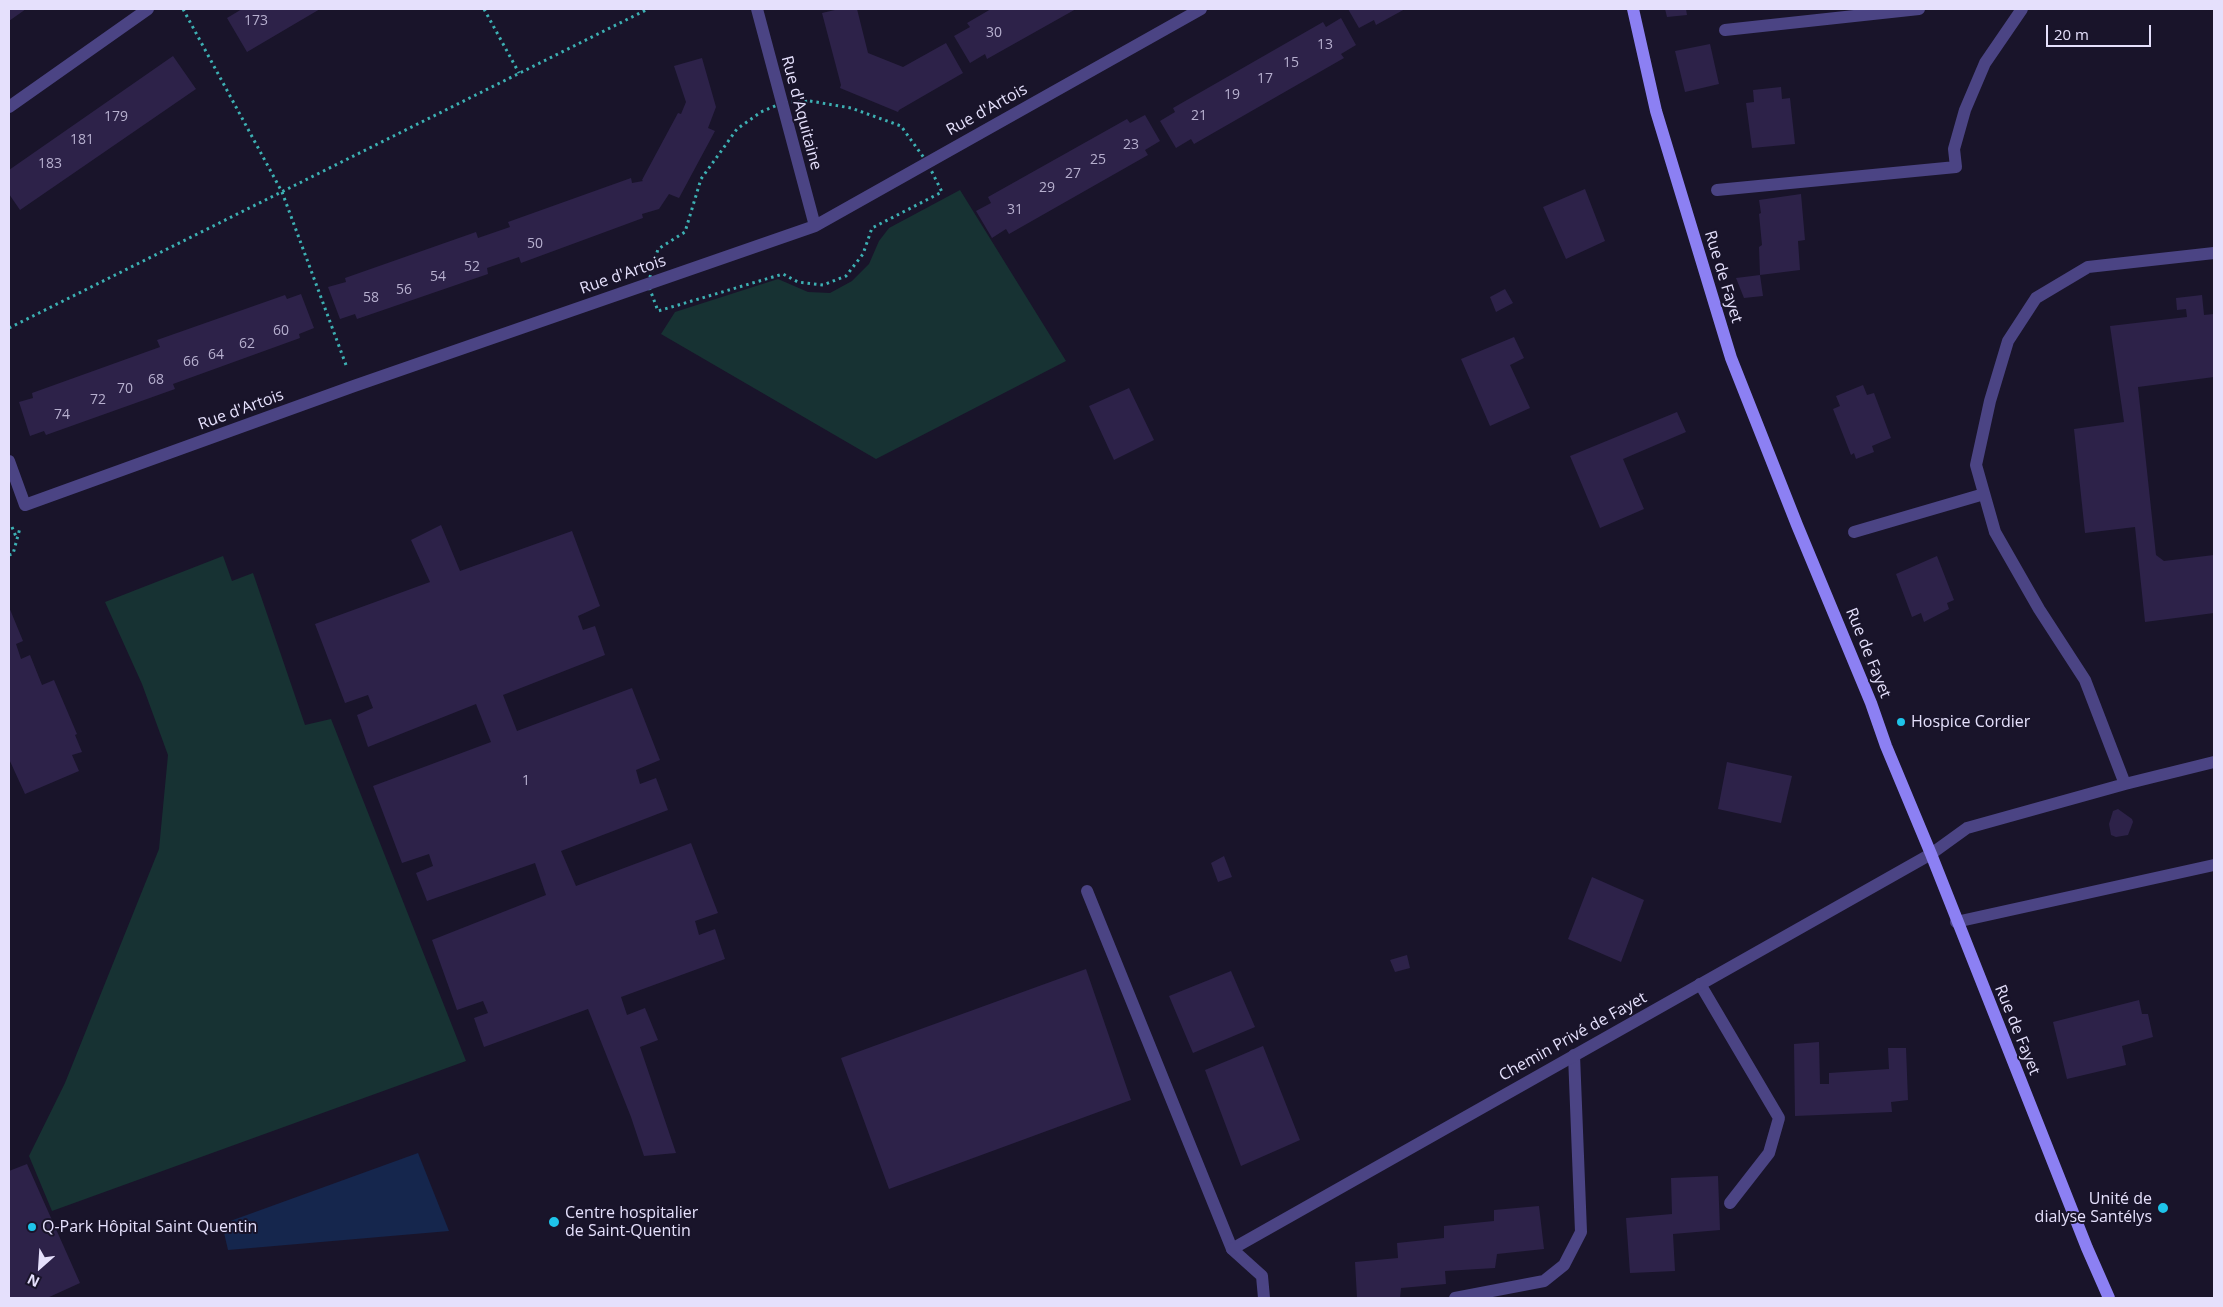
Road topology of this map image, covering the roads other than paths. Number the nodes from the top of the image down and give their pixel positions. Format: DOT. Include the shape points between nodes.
graph roads {
  1 [pos="148,9"];
  2 [pos="757,9"];
  3 [pos="1201,9"];
  4 [pos="1633,9"];
  5 [pos="1919,9"];
  6 [pos="2022,9"];
  7 [pos="1725,30"];
  8 [pos="9,107"];
  9 [pos="1717,190"];
  10 [pos="815,226"];
  11 [pos="2214,253"];
  12 [pos="9,461"];
  13 [pos="1984,494"];
  14 [pos="1854,532"];
  15 [pos="2214,762"];
  16 [pos="2125,784"];
  17 [pos="1931,854"];
  18 [pos="2214,865"];
  19 [pos="1087,891"];
  20 [pos="1956,922"];
  21 [pos="1700,984"];
  22 [pos="1574,1055"];
  23 [pos="1730,1204"];
  24 [pos="1232,1249"];
  25 [pos="1264,1298"];
  26 [pos="1455,1298"];
  27 [pos="2109,1298"];
  1 -- 8 [label="street"];
  2 -- 10 [label="street, Rue d'Aquitaine"];
  3 -- 10 [label="street, Rue d'Artois"];
  4 -- 17 [label="main road, Rue de Fayet" via="1656,111 1731,358"];
  5 -- 7 [label="street"];
  6 -- 9 [label="street" via="1984,63 1954,149 1956,167"];
  10 -- 12 [label="street, Rue d'Artois" via="354,386 25,505"];
  11 -- 13 [label="street" via="2088,267 2036,298 2008,340 1990,401 1976,465"];
  13 -- 14 [label="street"];
  13 -- 16 [label="street" via="1995,532 2085,680"];
  15 -- 16 [label="street, Chemin Privé de Fayet"];
  16 -- 17 [label="street, Chemin Privé de Fayet" via="1967,828"];
  17 -- 20 [label="main road, Rue de Fayet"];
  17 -- 21 [label="street, Chemin Privé de Fayet"];
  18 -- 20 [label="street"];
  19 -- 24 [label="street"];
  20 -- 27 [label="main road, Rue de Fayet"];
  21 -- 22 [label="street, Chemin Privé de Fayet"];
  21 -- 23 [label="street" via="1779,1118 1769,1153"];
  22 -- 24 [label="street, Chemin Privé de Fayet"];
  22 -- 26 [label="street" via="1581,1232 1564,1265 1544,1281"];
  24 -- 25 [label="street" via="1262,1276"];
}
